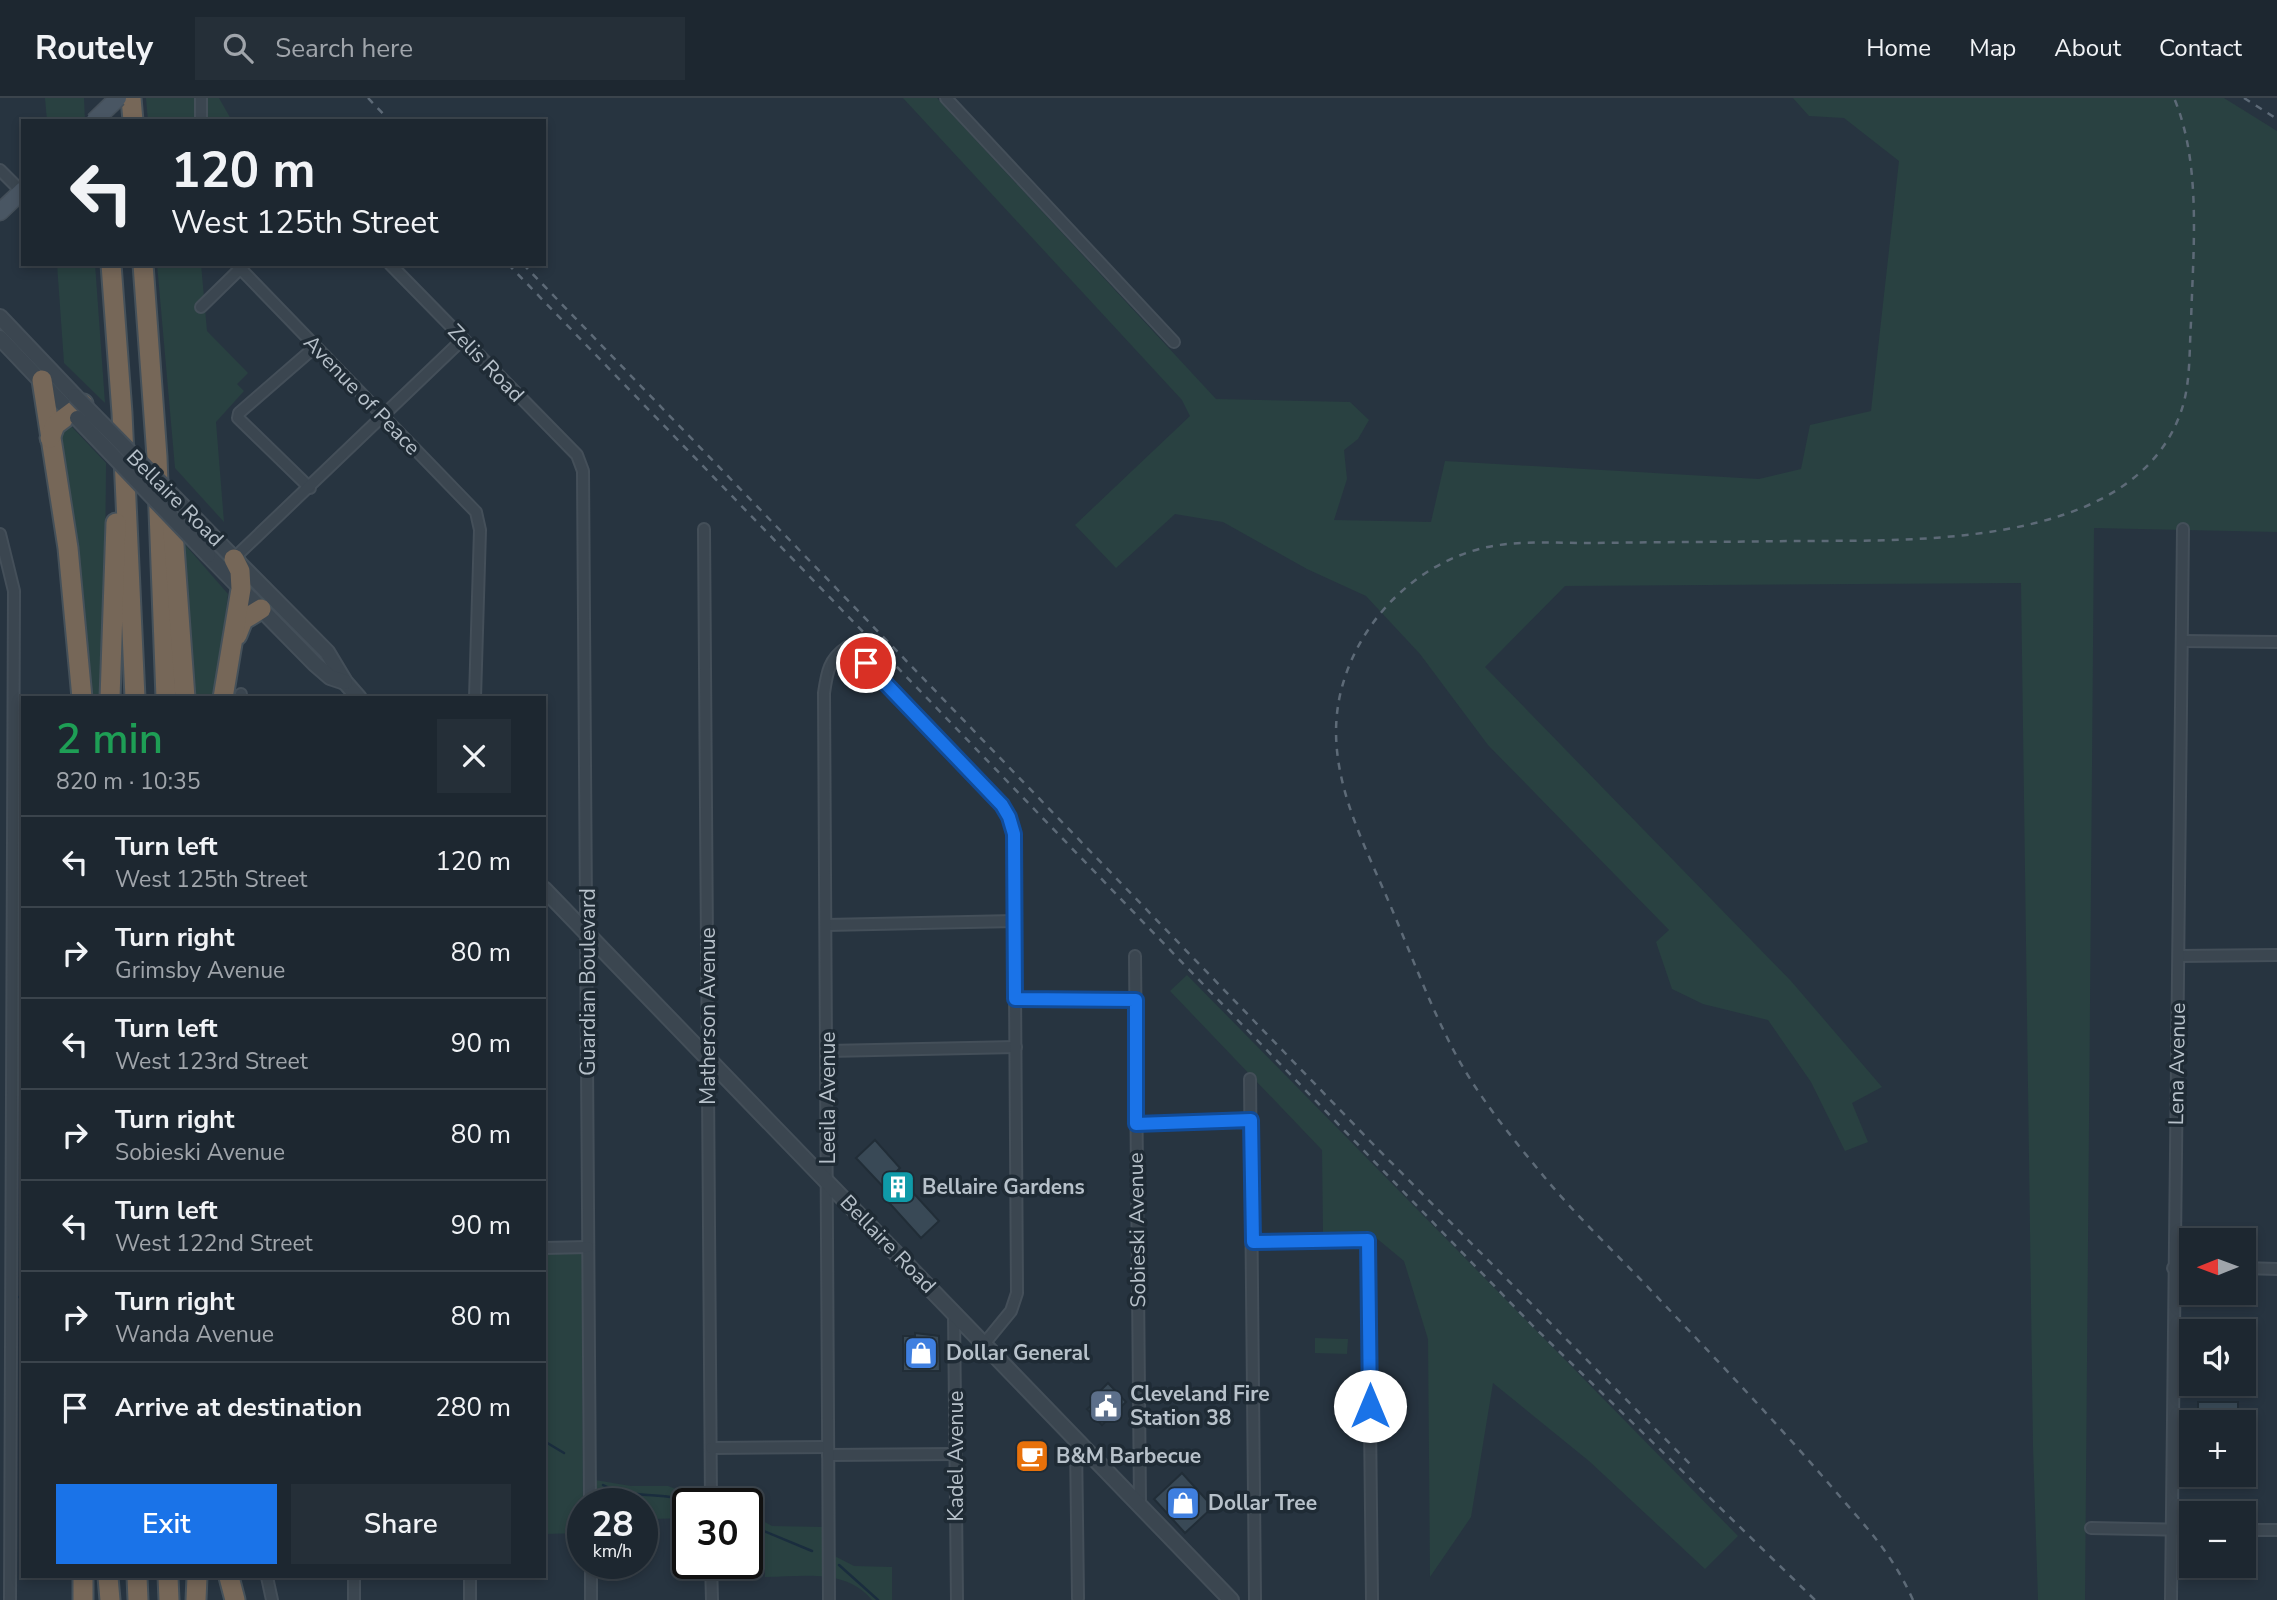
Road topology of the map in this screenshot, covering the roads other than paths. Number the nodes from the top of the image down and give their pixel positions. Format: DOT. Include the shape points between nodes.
graph roads {
  1 [pos="99,98"];
  2 [pos="118,98"];
  3 [pos="131,98"];
  4 [pos="201,98"];
  5 [pos="946,98"];
  6 [pos="96,119"];
  7 [pos="101,119"];
  8 [pos="133,119"];
  9 [pos="201,119"];
  10 [pos="0,170"];
  11 [pos="21,189"];
  12 [pos="21,191"];
  13 [pos="0,212"];
  14 [pos="111,266"];
  15 [pos="143,266"];
  16 [pos="240,266"];
  17 [pos="392,266"];
  18 [pos="201,307"];
  19 [pos="114,309"];
  20 [pos="0,317"];
  21 [pos="147,319"];
  22 [pos="0,338"];
  23 [pos="463,339"];
  24 [pos="1174,342"];
  25 [pos="315,347"];
  26 [pos="41,380"];
  27 [pos="76,408"];
  28 [pos="383,416"];
  29 [pos="50,438"];
  30 [pos="580,462"];
  31 [pos="310,488"];
  32 [pos="704,528"];
  33 [pos="2183,529"];
  34 [pos="0,534"];
  35 [pos="228,564"];
  36 [pos="241,589"];
  37 [pos="261,610"];
  38 [pos="2182,641"];
  39 [pos="2277,642"];
  40 [pos="230,656"];
  41 [pos="345,682"];
  42 [pos="82,696"];
  43 [pos="110,696"];
  44 [pos="135,696"];
  45 [pos="166,696"];
  46 [pos="185,696"];
  47 [pos="235,696"];
  48 [pos="357,696"];
  49 [pos="475,696"];
  50 [pos="0,868"];
  51 [pos="13,868"];
  52 [pos="546,890"];
  53 [pos="1015,921"];
  54 [pos="826,925"];
  55 [pos="588,934"];
  56 [pos="1135,956"];
  57 [pos="2179,956"];
  58 [pos="2277,956"];
  59 [pos="1015,999"];
  60 [pos="1136,1000"];
  61 [pos="1016,1047"];
  62 [pos="828,1051"];
  63 [pos="709,1060"];
  64 [pos="1250,1079"];
  65 [pos="1251,1120"];
  66 [pos="1136,1124"];
  67 [pos="828,1182"];
  68 [pos="1253,1242"];
  69 [pos="588,1247"];
  70 [pos="546,1248"];
  71 [pos="2173,1268"];
  72 [pos="2179,1268"];
  73 [pos="2256,1268"];
  74 [pos="2277,1269"];
  75 [pos="954,1313"];
  76 [pos="984,1344"];
  77 [pos="1076,1441"];
  78 [pos="711,1448"];
  79 [pos="828,1451"];
  80 [pos="956,1454"];
  81 [pos="590,1488"];
  82 [pos="711,1488"];
  83 [pos="1140,1504"];
  84 [pos="2091,1528"];
  85 [pos="2171,1530"];
  86 [pos="2179,1530"];
  87 [pos="2256,1530"];
  88 [pos="2277,1530"];
  89 [pos="83,1578"];
  90 [pos="108,1578"];
  91 [pos="137,1578"];
  92 [pos="168,1578"];
  93 [pos="197,1578"];
  94 [pos="229,1578"];
  95 [pos="267,1578"];
  96 [pos="354,1578"];
  97 [pos="470,1578"];
  98 [pos="591,1579"];
  99 [pos="711,1579"];
  100 [pos="1078,1598"];
  101 [pos="10,1600"];
  102 [pos="83,1600"];
  103 [pos="110,1600"];
  104 [pos="138,1600"];
  105 [pos="169,1600"];
  106 [pos="196,1600"];
  107 [pos="235,1600"];
  108 [pos="272,1600"];
  109 [pos="354,1600"];
  110 [pos="470,1600"];
  111 [pos="592,1600"];
  112 [pos="712,1600"];
  113 [pos="829,1600"];
  114 [pos="957,1600"];
  115 [pos="1231,1600"];
  116 [pos="1255,1600"];
  117 [pos="1371,1600"];
  118 [pos="2171,1600"];
  1 -- 7 [label="highway"];
  2 -- 6 [label="main road, bridge"];
  3 -- 8 [label="highway"];
  4 -- 9 [label="street"];
  5 -- 24 [label="street"];
  10 -- 11 [label="street"];
  12 -- 13 [label="main road"];
  14 -- 19 [label="highway"];
  15 -- 21 [label="highway"];
  16 -- 18 [label="street"];
  16 -- 25 [label="street, Avenue of Peace"];
  17 -- 23 [label="street, Zelis Road"];
  19 -- 43 [label="highway" via="111,410 116,562"];
  19 -- 44 [label="highway"];
  20 -- 27 [label="street, Bellaire Road"];
  21 -- 45 [label="highway"];
  21 -- 46 [label="highway" via="176,550"];
  22 -- 26 [label="street, Bellaire Road"];
  23 -- 28 [label="street"];
  23 -- 30 [label="street, Zelis Road"];
  25 -- 28 [label="street, Avenue of Peace"];
  25 -- 31 [label="street" via="238,416 240,423"];
  26 -- 27 [label="street, Bellaire Road"];
  26 -- 29 [label="highway"];
  27 -- 29 [label="highway" via="55,425"];
  27 -- 35 [label="street, Bellaire Road, bridge" via="215,539"];
  27 -- 35 [label="street, Bellaire Road, bridge" via="208,555"];
  28 -- 31 [label="street"];
  28 -- 49 [label="street, Avenue of Peace" via="474,510 480,530"];
  29 -- 42 [label="highway" via="70,560"];
  30 -- 55 [label="street, Guardian Boulevard" via="584,475"];
  31 -- 35 [label="street"];
  32 -- 63 [label="street, Matherson Avenue"];
  33 -- 38 [label="street, Lena Avenue"];
  34 -- 51 [label="street" via="14,591"];
  35 -- 36 [label="highway" via="240,571"];
  35 -- 41 [label="street, Bellaire Road" via="327,652"];
  36 -- 37 [label="street, Bellaire Road"];
  36 -- 40 [label="highway"];
  37 -- 40 [label="highway" via="240,624"];
  37 -- 41 [label="street, Bellaire Road" via="330,677"];
  38 -- 39 [label="street"];
  38 -- 57 [label="street, Lena Avenue"];
  40 -- 47 [label="highway"];
  41 -- 48 [label="street, Bellaire Road"];
  50 -- 51 [label="street"];
  51 -- 101 [label="street"];
  52 -- 55 [label="street, Bellaire Road"];
  53 -- 54 [label="street"];
  53 -- 54 [label="street, Leeila Avenue" via="1014,834 1002,805 847,647 834,656 824,693"];
  53 -- 59 [label="street"];
  54 -- 62 [label="street, Leeila Avenue"];
  55 -- 63 [label="street, Bellaire Road"];
  55 -- 69 [label="street, Guardian Boulevard"];
  56 -- 60 [label="street, Sobieski Avenue"];
  57 -- 58 [label="street"];
  57 -- 71 [label="street, Lena Avenue"];
  59 -- 60 [label="street"];
  59 -- 61 [label="street"];
  60 -- 66 [label="street, Sobieski Avenue"];
  61 -- 62 [label="street"];
  61 -- 76 [label="street" via="1017,1293 1011,1311"];
  62 -- 67 [label="street, Leeila Avenue"];
  63 -- 67 [label="street, Bellaire Road"];
  63 -- 78 [label="street, Matherson Avenue"];
  64 -- 65 [label="street"];
  65 -- 66 [label="street"];
  65 -- 68 [label="street"];
  66 -- 83 [label="street, Sobieski Avenue"];
  67 -- 75 [label="street, Bellaire Road"];
  67 -- 79 [label="street, Leeila Avenue"];
  68 -- 116 [label="street"];
  68 -- 117 [label="street" via="1368,1240"];
  69 -- 70 [label="street"];
  69 -- 81 [label="street, Guardian Boulevard"];
  71 -- 72 [label="street"];
  71 -- 85 [label="street, Lena Avenue"];
  73 -- 74 [label="street"];
  75 -- 76 [label="street, Bellaire Road"];
  75 -- 80 [label="street, Kadel Avenue"];
  76 -- 77 [label="street, Bellaire Road"];
  77 -- 83 [label="street, Bellaire Road"];
  77 -- 100 [label="street"];
  78 -- 79 [label="street"];
  78 -- 82 [label="street, Matherson Avenue"];
  79 -- 80 [label="street"];
  79 -- 113 [label="street, Leeila Avenue"];
  80 -- 114 [label="street, Kadel Avenue"];
  83 -- 115 [label="street, Bellaire Road"];
  84 -- 85 [label="street"];
  85 -- 86 [label="street"];
  85 -- 118 [label="street, Lena Avenue"];
  87 -- 88 [label="street"];
  89 -- 102 [label="highway"];
  90 -- 103 [label="highway"];
  91 -- 104 [label="highway"];
  92 -- 105 [label="highway"];
  93 -- 106 [label="highway"];
  94 -- 107 [label="highway"];
  95 -- 108 [label="street"];
  96 -- 109 [label="street"];
  97 -- 110 [label="street"];
  98 -- 111 [label="street"];
  99 -- 112 [label="street"];
}
